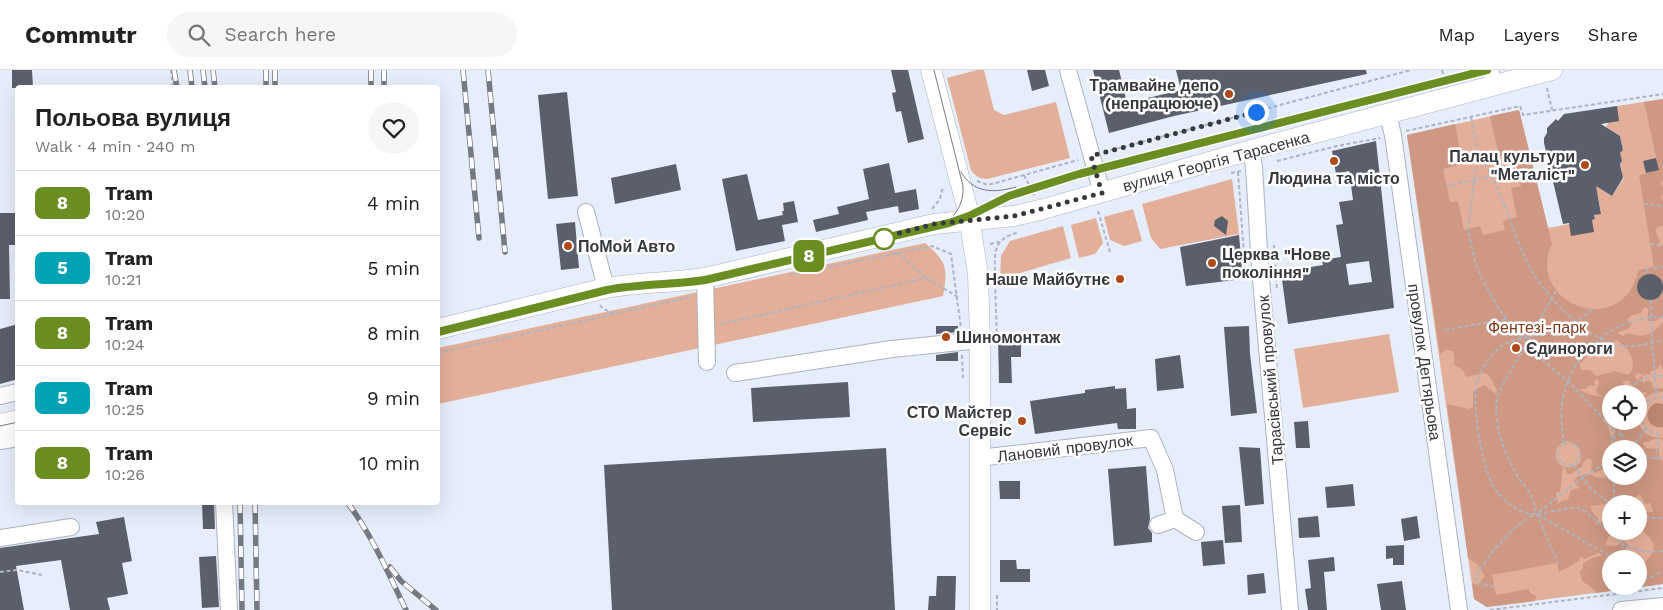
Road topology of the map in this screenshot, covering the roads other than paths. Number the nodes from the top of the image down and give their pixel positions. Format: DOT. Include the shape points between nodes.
graph roads {
  1 [pos="931,70"];
  2 [pos="1068,70"];
  3 [pos="1549,76"];
  4 [pos="1492,78"];
  5 [pos="1388,114"];
  6 [pos="1252,159"];
  7 [pos="1104,201"];
  8 [pos="586,212"];
  9 [pos="970,220"];
  10 [pos="705,278"];
  11 [pos="606,288"];
  12 [pos="440,329"];
  13 [pos="988,344"];
  14 [pos="707,362"];
  15 [pos="735,372"];
  16 [pos="15,393"];
  17 [pos="0,396"];
  18 [pos="15,421"];
  19 [pos="0,424"];
  20 [pos="15,438"];
  21 [pos="0,441"];
  22 [pos="979,458"];
  23 [pos="224,505"];
  24 [pos="1175,519"];
  25 [pos="1158,525"];
  26 [pos="71,527"];
  27 [pos="1196,532"];
  28 [pos="0,538"];
  29 [pos="1663,606"];
  30 [pos="229,610"];
  31 [pos="980,610"];
  32 [pos="1290,610"];
  33 [pos="1459,610"];
  34 [pos="1621,610"];
  1 -- 9 [label="main road"];
  2 -- 7 [label="street"];
  3 -- 4 [label="main road, вулиця Георгія Тарасенка"];
  4 -- 5 [label="main road, вулиця Георгія Тарасенка"];
  5 -- 6 [label="main road, вулиця Георгія Тарасенка"];
  5 -- 33 [label="street, провулок Дегтярьова" via="1399,135"];
  6 -- 7 [label="main road, вулиця Георгія Тарасенка"];
  6 -- 32 [label="street, Тарасівський провулок"];
  7 -- 9 [label="main road, вулиця Георгія Тарасенка"];
  8 -- 11 [label="street"];
  9 -- 10 [label="main road, вулиця Георгія Тарасенка" via="934,224"];
  9 -- 13 [label="main road"];
  10 -- 11 [label="main road, вулиця Георгія Тарасенка"];
  10 -- 14 [label="street"];
  11 -- 12 [label="main road, вулиця Георгія Тарасенка"];
  13 -- 15 [label="street" via="892,349"];
  13 -- 22 [label="main road"];
  16 -- 17 [label="street"];
  18 -- 19 [label="main road"];
  20 -- 21 [label="street"];
  22 -- 24 [label="street, Лановий провулок" via="1151,438 1165,470"];
  22 -- 31 [label="main road"];
  23 -- 30 [label="street"];
  24 -- 25 [label="street"];
  24 -- 27 [label="street"];
  26 -- 28 [label="street"];
  29 -- 34 [label="street"];
}
